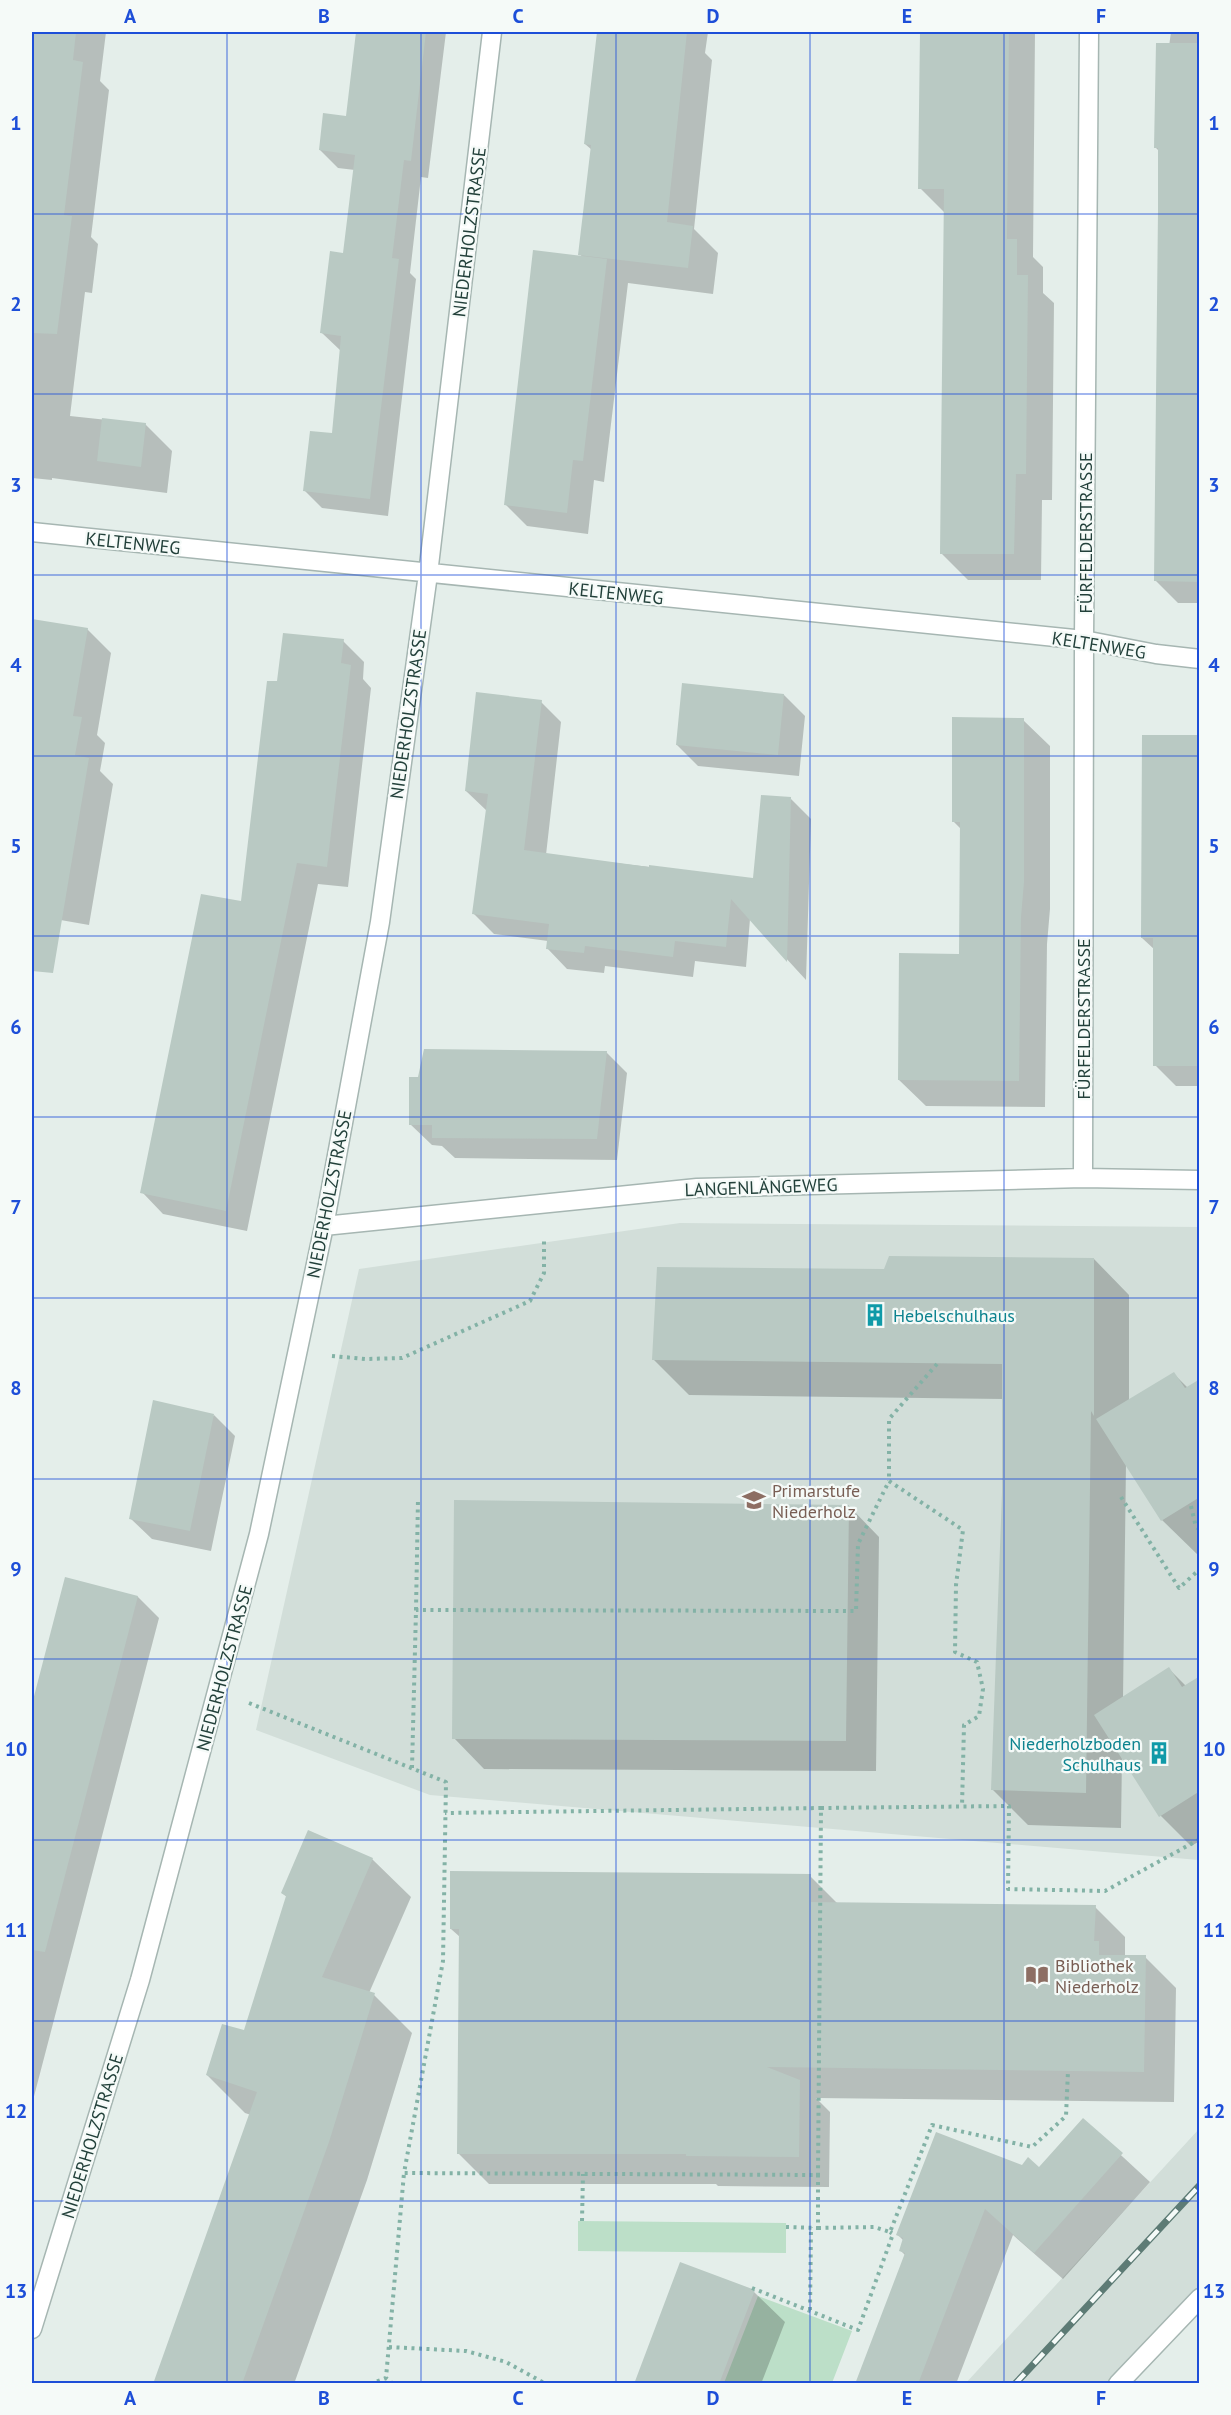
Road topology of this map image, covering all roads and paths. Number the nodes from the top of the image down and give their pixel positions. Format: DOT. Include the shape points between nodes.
graph roads {
  1 [pos="492,32"];
  2 [pos="1089,32"];
  3 [pos="32,532"];
  4 [pos="428,574"];
  5 [pos="1084,640"];
  6 [pos="1200,659"];
  7 [pos="1083,1178"];
  8 [pos="1200,1180"];
  9 [pos="324,1226"];
  10 [pos="544,1249"];
  11 [pos="298,1353"];
  12 [pos="937,1364"];
  13 [pos="889,1481"];
  14 [pos="1121,1497"];
  15 [pos="418,1499"];
  16 [pos="1191,1506"];
  17 [pos="1200,1530"];
  18 [pos="1200,1569"];
  19 [pos="416,1610"];
  20 [pos="218,1690"];
  21 [pos="412,1768"];
  22 [pos="962,1807"];
  23 [pos="821,1808"];
  24 [pos="445,1813"];
  25 [pos="1200,1839"];
  26 [pos="1068,2071"];
  27 [pos="404,2173"];
  28 [pos="583,2174"];
  29 [pos="818,2175"];
  30 [pos="582,2221"];
  31 [pos="786,2227"];
  32 [pos="811,2227"];
  33 [pos="818,2228"];
  34 [pos="890,2232"];
  35 [pos="752,2288"];
  36 [pos="1200,2298"];
  37 [pos="810,2311"];
  38 [pos="32,2329"];
  39 [pos="389,2347"];
  40 [pos="386,2378"];
  41 [pos="370,2384"];
  42 [pos="393,2384"];
  43 [pos="546,2384"];
  44 [pos="1118,2384"];
  1 -- 4 [label="street, NIEDERHOLZSTRASSE"];
  2 -- 5 [label="street, FÜRFELDERSTRASSE"];
  3 -- 4 [label="street, KELTENWEG"];
  4 -- 5 [label="street, KELTENWEG"];
  4 -- 9 [label="street, NIEDERHOLZSTRASSE" via="380,922"];
  5 -- 6 [label="street, KELTENWEG"];
  5 -- 7 [label="street, FÜRFELDERSTRASSE"];
  7 -- 8 [label="street, LANGENLÄNGEWEG"];
  7 -- 9 [label="street, LANGENLÄNGEWEG" via="697,1188"];
  9 -- 11 [label="street, NIEDERHOLZSTRASSE"];
  10 -- 11 [label="path" via="544,1273 530,1301 402,1358"];
  11 -- 20 [label="street, NIEDERHOLZSTRASSE" via="259,1534"];
  12 -- 13 [label="path" via="889,1419"];
  13 -- 19 [label="path" via="858,1544 856,1611"];
  13 -- 22 [label="path" via="963,1530 956,1585 955,1653 977,1662 983,1689 979,1716 964,1725"];
  14 -- 18 [label="path" via="1179,1588"];
  15 -- 19 [label="path"];
  16 -- 17 [label="path"];
  19 -- 21 [label="path"];
  20 -- 21 [label="path"];
  20 -- 38 [label="street, NIEDERHOLZSTRASSE" via="140,1980"];
  21 -- 24 [label="path" via="446,1782"];
  22 -- 23 [label="path"];
  22 -- 25 [label="path" via="1009,1806 1008,1889 1105,1891"];
  23 -- 24 [label="path"];
  23 -- 29 [label="path"];
  24 -- 27 [label="path" via="443,1961"];
  26 -- 34 [label="path" via="1066,2115 1032,2147 932,2125"];
  27 -- 28 [label="path"];
  27 -- 39 [label="path"];
  28 -- 29 [label="path"];
  28 -- 30 [label="path"];
  29 -- 33 [label="path"];
  31 -- 32 [label="path"];
  32 -- 33 [label="path"];
  32 -- 37 [label="path"];
  33 -- 34 [label="path" via="874,2227"];
  34 -- 37 [label="path" via="893,2234 858,2330"];
  35 -- 37 [label="path"];
  36 -- 44 [label="street"];
  39 -- 40 [label="path"];
  39 -- 43 [label="path" via="466,2351 506,2362"];
  40 -- 41 [label="path"];
  40 -- 42 [label="path"];
}
